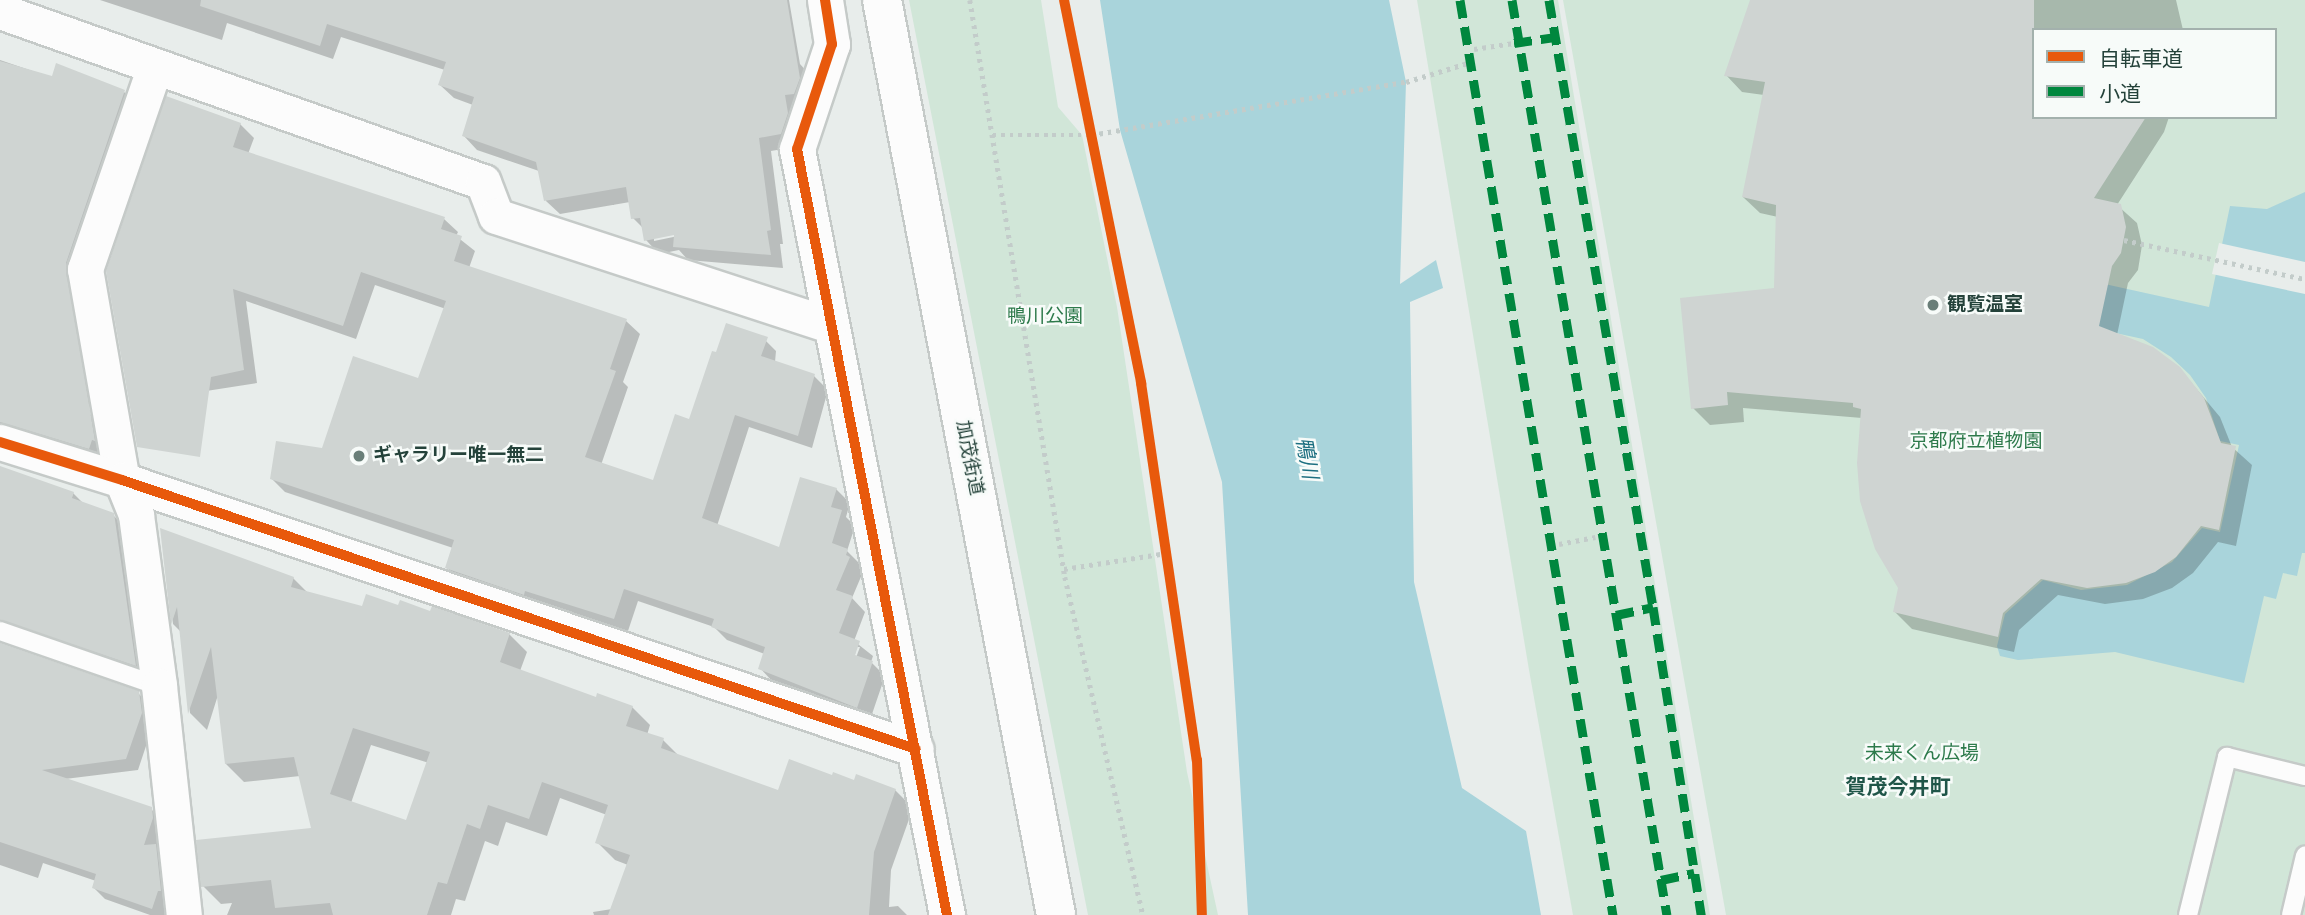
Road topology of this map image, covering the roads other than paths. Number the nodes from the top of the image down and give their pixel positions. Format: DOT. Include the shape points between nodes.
graph roads {
  1 [pos="825,0"];
  2 [pos="882,0"];
  3 [pos="0,11"];
  4 [pos="155,66"];
  5 [pos="830,325"];
  6 [pos="0,442"];
  7 [pos="122,480"];
  8 [pos="0,631"];
  9 [pos="159,687"];
  10 [pos="916,750"];
  11 [pos="2305,776"];
  12 [pos="2305,856"];
  13 [pos="184,915"];
  14 [pos="947,915"];
  15 [pos="1056,915"];
  16 [pos="2188,915"];
  17 [pos="2291,915"];
  1 -- 5 [label="street" via="832,44 797,149"];
  2 -- 15 [label="street, 加茂街道"];
  3 -- 4 [label="street"];
  4 -- 5 [label="street" via="483,181 496,216"];
  4 -- 7 [label="street" via="85,269"];
  5 -- 10 [label="street"];
  6 -- 7 [label="street"];
  7 -- 9 [label="street" via="136,515"];
  7 -- 10 [label="street"];
  8 -- 9 [label="lane"];
  9 -- 13 [label="street"];
  10 -- 14 [label="street"];
  11 -- 16 [label="lane" via="2227,757"];
  12 -- 17 [label="lane"];
}
